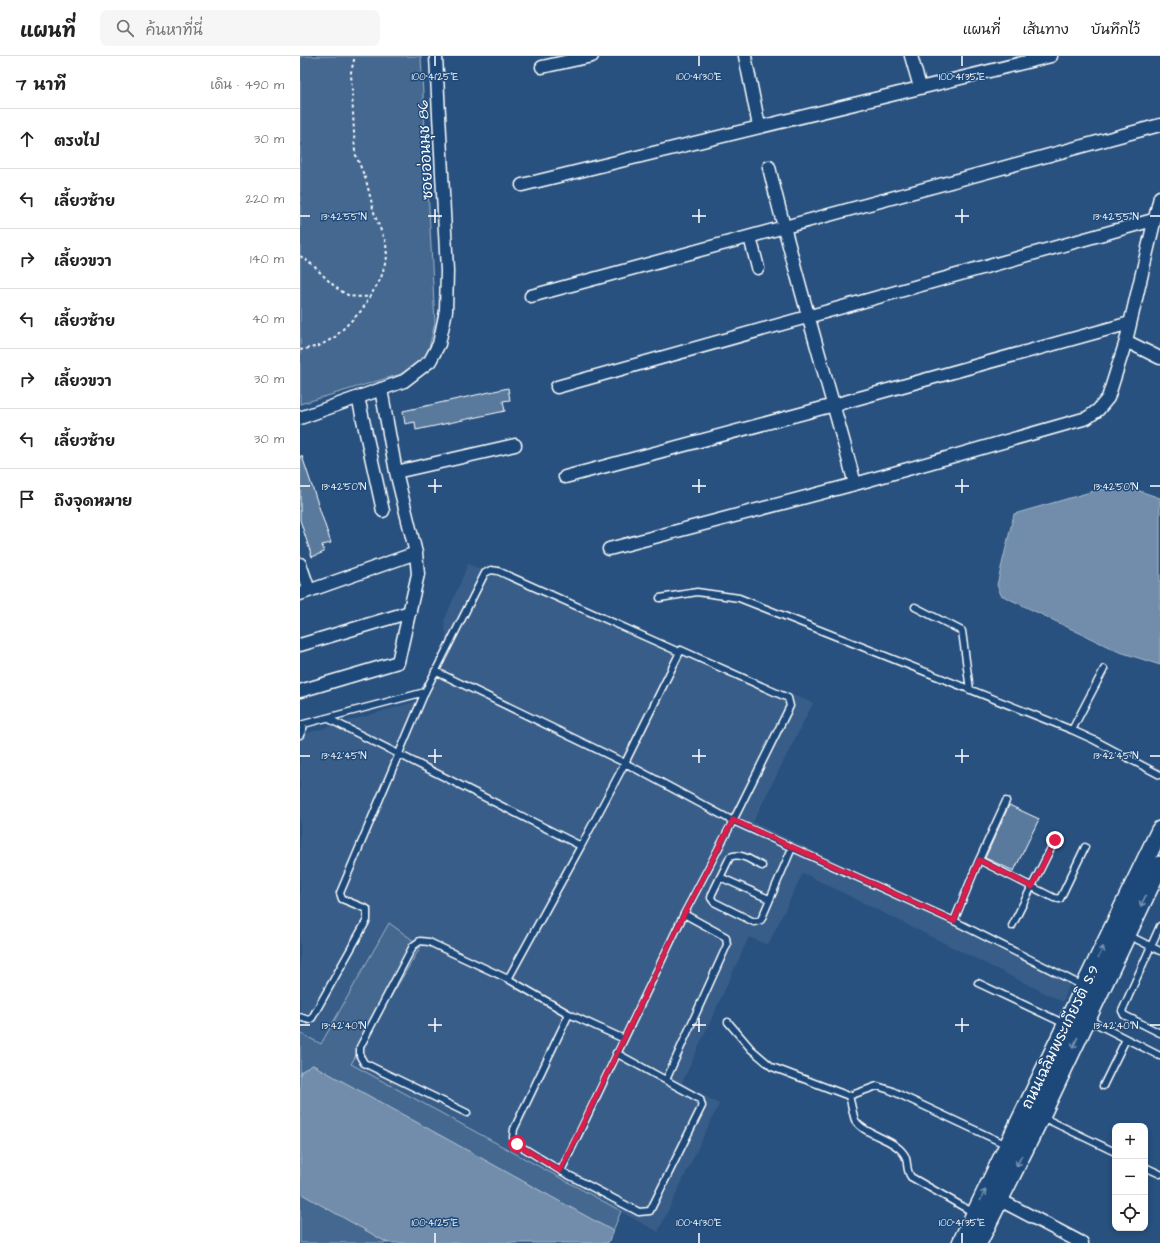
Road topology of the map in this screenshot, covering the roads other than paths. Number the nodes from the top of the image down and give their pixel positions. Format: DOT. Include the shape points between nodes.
graph roads {
  1 [pos="436,56"];
  2 [pos="592,56"];
  3 [pos="745,56"];
  4 [pos="911,56"];
  5 [pos="1050,56"];
  6 [pos="542,67"];
  7 [pos="920,87"];
  8 [pos="1160,125"];
  9 [pos="759,126"];
  10 [pos="768,166"];
  11 [pos="522,185"];
  12 [pos="1160,198"];
  13 [pos="1153,220"];
  14 [pos="783,228"];
  15 [pos="750,237"];
  16 [pos="758,268"];
  17 [pos="530,296"];
  18 [pos="809,317"];
  19 [pos="1130,323"];
  20 [pos="1126,341"];
  21 [pos="1160,358"];
  22 [pos="557,387"];
  23 [pos="381,389"];
  24 [pos="358,397"];
  25 [pos="834,405"];
  26 [pos="300,418"];
  27 [pos="515,445"];
  28 [pos="396,472"];
  29 [pos="564,477"];
  30 [pos="855,484"];
  31 [pos="382,511"];
  32 [pos="608,549"];
  33 [pos="416,553"];
  34 [pos="300,565"];
  35 [pos="305,592"];
  36 [pos="660,598"];
  37 [pos="915,607"];
  38 [pos="410,612"];
  39 [pos="300,645"];
  40 [pos="679,652"];
  41 [pos="1104,669"];
  42 [pos="434,671"];
  43 [pos="970,690"];
  44 [pos="300,691"];
  45 [pos="425,692"];
  46 [pos="327,718"];
  47 [pos="303,725"];
  48 [pos="1072,730"];
  49 [pos="300,735"];
  50 [pos="399,755"];
  51 [pos="625,764"];
  52 [pos="1160,775"];
  53 [pos="1006,801"];
  54 [pos="733,820"];
  55 [pos="1160,830"];
  56 [pos="1055,840"];
  57 [pos="581,846"];
  58 [pos="1085,847"];
  59 [pos="792,848"];
  60 [pos="979,860"];
  61 [pos="1160,865"];
  62 [pos="762,866"];
  63 [pos="720,877"];
  64 [pos="1032,887"];
  65 [pos="770,899"];
  66 [pos="684,914"];
  67 [pos="954,921"];
  68 [pos="1012,926"];
  69 [pos="1160,926"];
  70 [pos="1127,934"];
  71 [pos="1151,946"];
  72 [pos="1160,951"];
  73 [pos="508,979"];
  74 [pos="978,983"];
  75 [pos="1084,986"];
  76 [pos="569,1014"];
  77 [pos="300,1017"];
  78 [pos="1086,1018"];
  79 [pos="728,1022"];
  80 [pos="1065,1024"];
  81 [pos="1160,1033"];
  82 [pos="624,1039"];
  83 [pos="1126,1039"];
  84 [pos="616,1053"];
  85 [pos="1160,1056"];
  86 [pos="666,1080"];
  87 [pos="1103,1086"];
  88 [pos="849,1096"];
  89 [pos="467,1113"];
  90 [pos="1041,1116"];
  91 [pos="1009,1146"];
  92 [pos="1112,1151"];
  93 [pos="1148,1168"];
  94 [pos="560,1171"];
  95 [pos="1160,1174"];
  96 [pos="1000,1200"];
  97 [pos="974,1213"];
  98 [pos="961,1243"];
  99 [pos="978,1243"];
  100 [pos="1082,1243"];
  1 -- 23 [label="street, ซอยอ่อนนุช 86" via="447,271 446,311 439,344 430,361 404,381"];
  2 -- 6 [label="street"];
  3 -- 9 [label="street"];
  4 -- 7 [label="street"];
  5 -- 7 [label="street"];
  7 -- 9 [label="street"];
  8 -- 14 [label="street"];
  9 -- 11 [label="street"];
  10 -- 14 [label="street"];
  12 -- 13 [label="street"];
  13 -- 18 [label="street"];
  13 -- 19 [label="street"];
  14 -- 15 [label="street"];
  14 -- 18 [label="street"];
  15 -- 16 [label="street"];
  15 -- 17 [label="street"];
  18 -- 22 [label="street"];
  18 -- 25 [label="street"];
  19 -- 20 [label="street"];
  19 -- 25 [label="street"];
  20 -- 21 [label="street"];
  20 -- 30 [label="street" via="1108,398 1087,418"];
  23 -- 24 [label="street, ซอยอ่อนนุช 86"];
  23 -- 28 [label="street"];
  24 -- 26 [label="street, ซอยอ่อนนุช 86"];
  24 -- 31 [label="street"];
  25 -- 29 [label="street"];
  25 -- 30 [label="street"];
  27 -- 28 [label="street"];
  28 -- 33 [label="street"];
  30 -- 32 [label="street"];
  33 -- 35 [label="street"];
  33 -- 38 [label="street" via="418,574"];
  34 -- 35 [label="street"];
  36 -- 43 [label="lane" via="697,592 739,598"];
  37 -- 43 [label="lane" via="962,631"];
  38 -- 39 [label="street"];
  38 -- 44 [label="street" via="400,658 395,664"];
  40 -- 42 [label="lane" via="491,570 485,573"];
  40 -- 51 [label="lane"];
  40 -- 54 [label="lane" via="684,649 788,698 790,702"];
  41 -- 48 [label="lane"];
  42 -- 45 [label="lane"];
  42 -- 51 [label="lane"];
  43 -- 48 [label="lane"];
  45 -- 46 [label="lane"];
  45 -- 50 [label="lane"];
  46 -- 47 [label="lane"];
  46 -- 50 [label="lane"];
  47 -- 49 [label="lane"];
  48 -- 52 [label="lane"];
  50 -- 57 [label="lane"];
  50 -- 77 [label="lane" via="340,893 342,899 367,909 367,920 312,1018 309,1020"];
  51 -- 54 [label="lane"];
  51 -- 57 [label="lane"];
  53 -- 60 [label="lane"];
  54 -- 59 [label="lane"];
  54 -- 66 [label="lane"];
  75 -- 55 [label="main road, ถนนเฉลิมพระเกียรติ ร.9, one-way"];
  56 -- 64 [label="lane"];
  57 -- 73 [label="lane"];
  58 -- 64 [label="lane" via="1060,899"];
  59 -- 65 [label="lane"];
  59 -- 67 [label="lane"];
  60 -- 64 [label="lane"];
  60 -- 67 [label="lane"];
  61 -- 70 [label="main road, ถนนเฉลิมพระเกียรติ ร.9, one-way"];
  62 -- 63 [label="lane" via="743,856 734,855 730,857"];
  63 -- 65 [label="lane"];
  63 -- 65 [label="lane" via="711,898 714,902 754,922 761,920"];
  64 -- 68 [label="lane"];
  66 -- 82 [label="lane"];
  66 -- 86 [label="lane" via="726,937 727,945"];
  67 -- 75 [label="lane"];
  69 -- 71 [label="lane"];
  70 -- 71 [label="lane"];
  70 -- 78 [label="main road, ถนนเฉลิมพระเกียรติ ร.9"];
  71 -- 72 [label="lane"];
  71 -- 81 [label="lane" via="1122,1011 1124,1015"];
  73 -- 76 [label="lane"];
  73 -- 89 [label="lane" via="429,942 420,942 413,946 360,1048 360,1056 364,1063"];
  74 -- 80 [label="lane"];
  75 -- 80 [label="main road, ถนนเฉลิมพระเกียรติ ร.9"];
  76 -- 82 [label="lane"];
  76 -- 94 [label="lane" via="514,1129 513,1137 517,1144"];
  78 -- 83 [label="lane"];
  78 -- 90 [label="main road, ถนนเฉลิมพระเกียรติ ร.9, one-way"];
  79 -- 88 [label="lane" via="751,1049 772,1067"];
  80 -- 91 [label="main road, ถนนเฉลิมพระเกียรติ ร.9"];
  82 -- 84 [label="lane"];
  83 -- 85 [label="lane"];
  83 -- 87 [label="lane"];
  84 -- 86 [label="lane"];
  84 -- 94 [label="lane"];
  86 -- 94 [label="lane" via="700,1098 702,1106 650,1211 640,1212"];
  88 -- 91 [label="lane" via="877,1086"];
  88 -- 97 [label="lane" via="855,1120 903,1153 907,1161 907,1172 911,1177"];
  90 -- 92 [label="lane"];
  90 -- 96 [label="main road, ถนนเฉลิมพระเกียรติ ร.9, one-way"];
  97 -- 91 [label="main road, ถนนเฉลิมพระเกียรติ ร.9, one-way"];
  93 -- 95 [label="lane"];
  96 -- 99 [label="main road, ถนนเฉลิมพระเกียรติ ร.9"];
  96 -- 100 [label="street"];
  97 -- 98 [label="main road, ถนนเฉลิมพระเกียรติ ร.9"];
}
